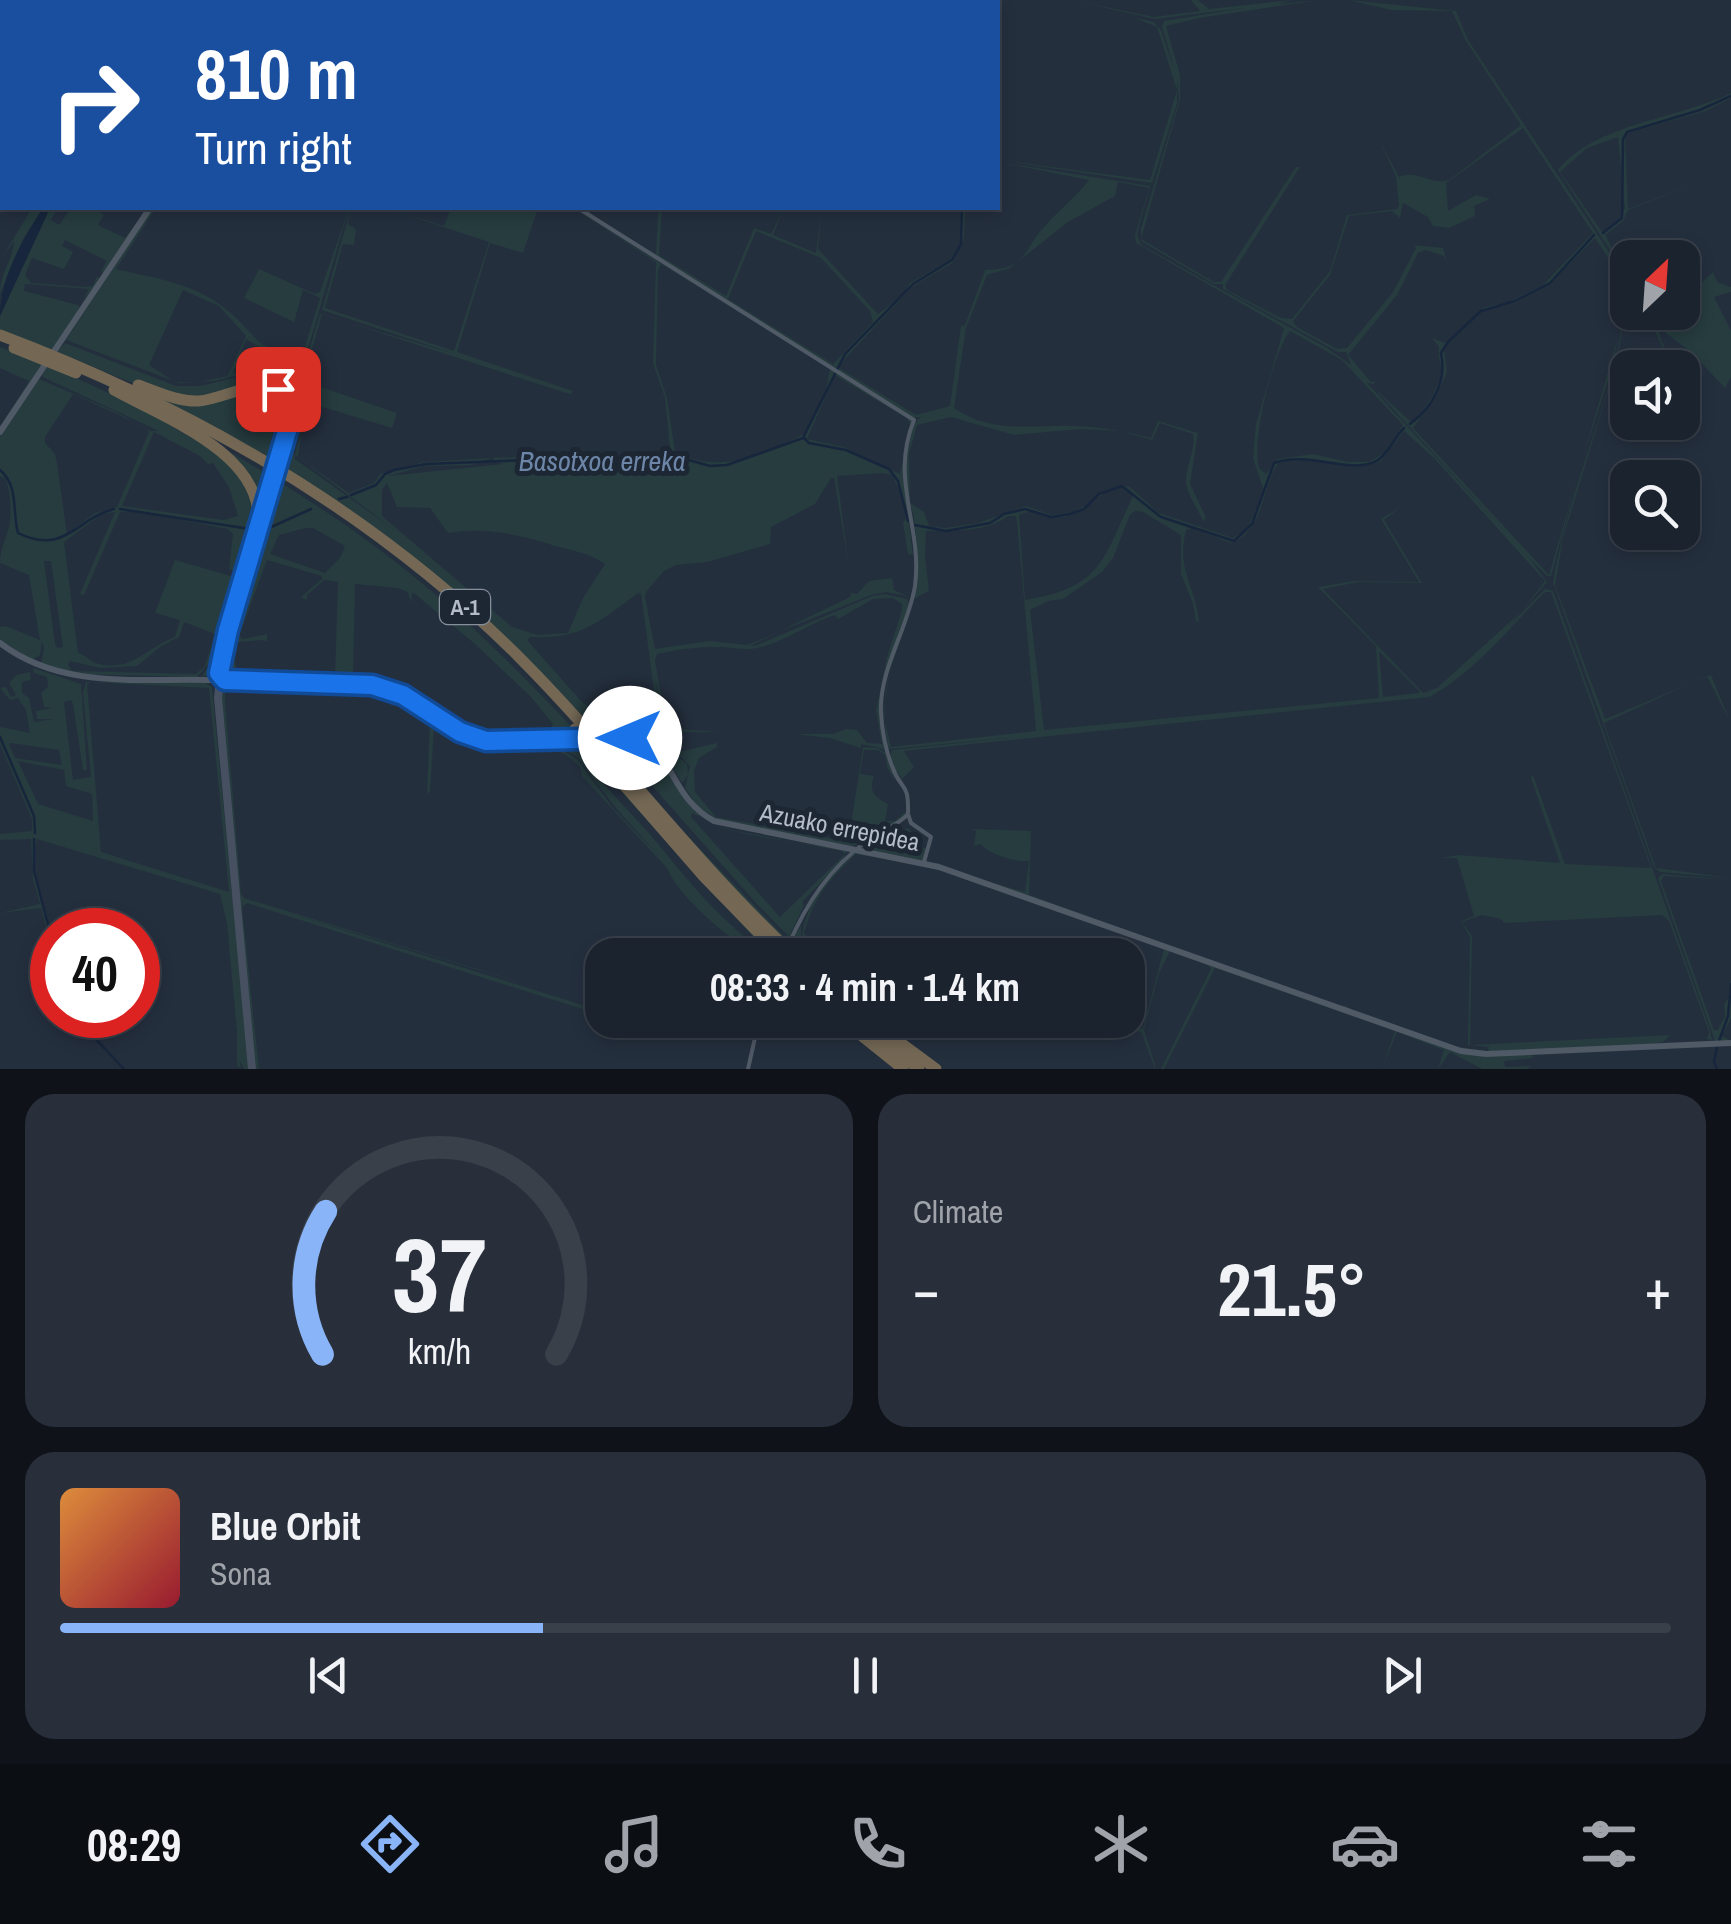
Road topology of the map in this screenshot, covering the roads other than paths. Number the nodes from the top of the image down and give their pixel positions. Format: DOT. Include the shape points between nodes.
graph roads {
  1 [pos="149,210"];
  2 [pos="581,210"];
  3 [pos="0,335"];
  4 [pos="0,343"];
  5 [pos="49,358"];
  6 [pos="114,390"];
  7 [pos="0,432"];
  8 [pos="256,535"];
  9 [pos="0,643"];
  10 [pos="218,680"];
  11 [pos="908,814"];
  12 [pos="856,850"];
  13 [pos="924,863"];
  14 [pos="765,938"];
  15 [pos="777,938"];
  16 [pos="791,938"];
  17 [pos="755,1038"];
  18 [pos="862,1038"];
  19 [pos="878,1038"];
  20 [pos="894,1038"];
  21 [pos="1731,1042"];
  22 [pos="252,1069"];
  23 [pos="748,1069"];
  24 [pos="903,1069"];
  25 [pos="919,1069"];
  26 [pos="936,1069"];
  1 -- 7 [label="street"];
  2 -- 11 [label="street" via="914,420 903,461 913,518 914,587 880,710 889,756 908,789"];
  3 -- 5 [label="highway, A-1"];
  4 -- 5 [label="highway, A-1"];
  5 -- 6 [label="highway, A-1"];
  5 -- 8 [label="highway" via="189,401 252,386 284,394 290,421"];
  5 -- 15 [label="highway, A-1" via="156,401 256,454 414,563 534,674"];
  6 -- 8 [label="highway" via="242,469 256,493"];
  6 -- 14 [label="highway, A-1" via="270,471 431,587 519,668"];
  8 -- 10 [label="main road"];
  9 -- 10 [label="street, Azuako errepidea" via="34,665 69,676"];
  10 -- 12 [label="street, Azuako errepidea" via="372,685 403,695 477,739 637,740 665,761 691,803 714,821"];
  10 -- 22 [label="main road"];
  11 -- 12 [label="street"];
  11 -- 13 [label="street" via="931,837"];
  12 -- 13 [label="street, Azuako errepidea"];
  12 -- 16 [label="street" via="819,886"];
  13 -- 21 [label="street, Azuako errepidea" via="1469,1053"];
  17 -- 23 [label="street"];
  18 -- 24 [label="highway"];
  19 -- 25 [label="highway"];
  20 -- 26 [label="highway"];
}
